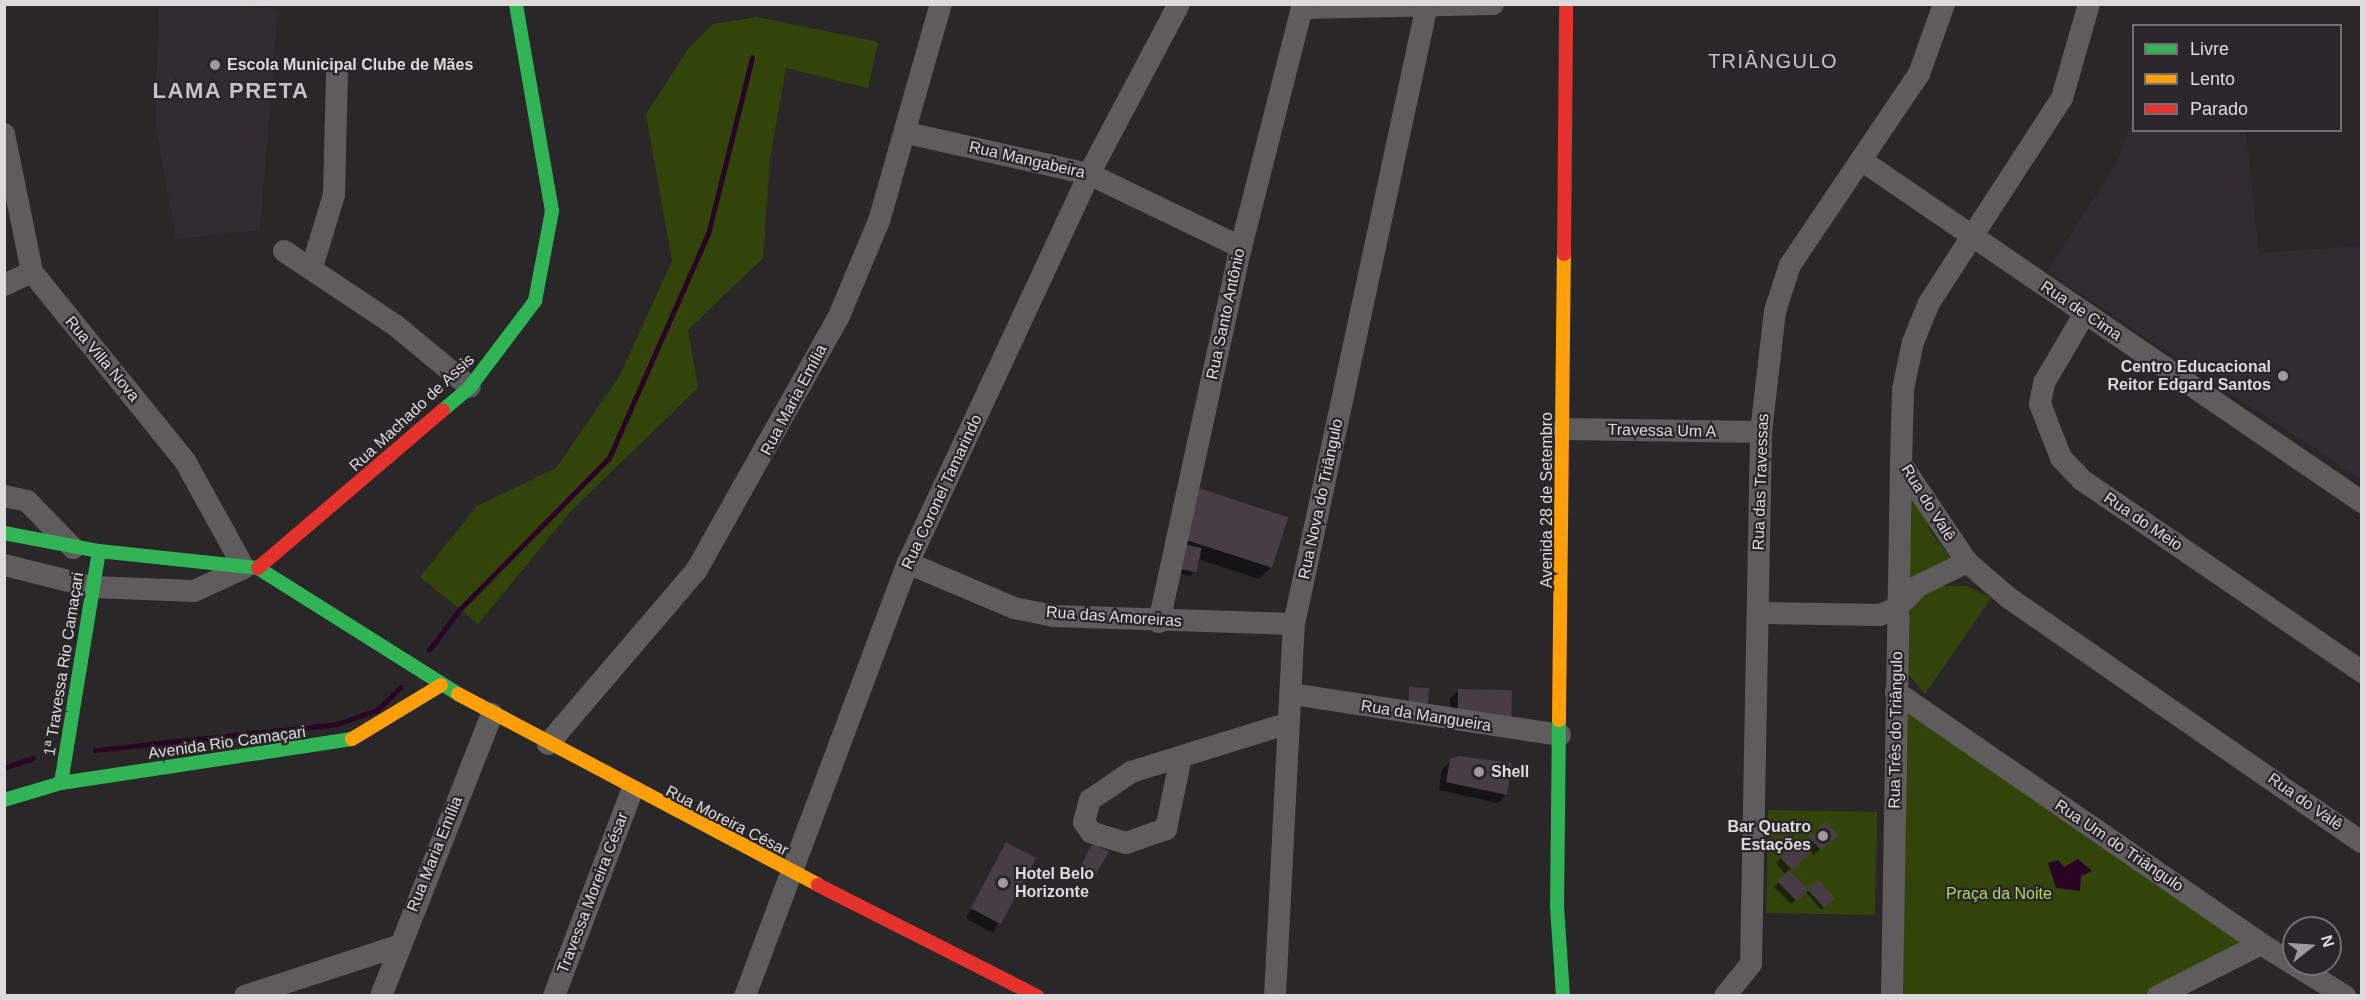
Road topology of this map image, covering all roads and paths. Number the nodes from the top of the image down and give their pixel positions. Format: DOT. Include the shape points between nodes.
graph roads {
  1 [pos="516,4"];
  2 [pos="941,4"];
  3 [pos="1179,4"];
  4 [pos="1494,4"];
  5 [pos="1566,4"];
  6 [pos="1944,4"];
  7 [pos="2089,4"];
  8 [pos="1303,6"];
  9 [pos="1426,9"];
  10 [pos="337,71"];
  11 [pos="907,133"];
  12 [pos="4,134"];
  13 [pos="1861,160"];
  14 [pos="1089,174"];
  15 [pos="1969,238"];
  16 [pos="1240,247"];
  17 [pos="284,251"];
  18 [pos="312,267"];
  19 [pos="32,272"];
  20 [pos="4,285"];
  21 [pos="2085,313"];
  22 [pos="470,387"];
  23 [pos="1563,429"];
  24 [pos="1761,432"];
  25 [pos="1901,464"];
  26 [pos="4,496"];
  27 [pos="2361,502"];
  28 [pos="4,532"];
  29 [pos="73,548"];
  30 [pos="99,551"];
  31 [pos="1967,562"];
  32 [pos="908,563"];
  33 [pos="4,565"];
  34 [pos="251,568"];
  35 [pos="93,587"];
  36 [pos="1898,607"];
  37 [pos="1758,613"];
  38 [pos="1159,622"];
  39 [pos="1294,624"];
  40 [pos="2361,672"];
  41 [pos="441,685"];
  42 [pos="1896,692"];
  43 [pos="1292,694"];
  44 [pos="492,714"];
  45 [pos="1289,723"];
  46 [pos="1560,735"];
  47 [pos="548,744"];
  48 [pos="1181,757"];
  49 [pos="61,783"];
  50 [pos="632,791"];
  51 [pos="4,800"];
  52 [pos="2361,842"];
  53 [pos="793,873"];
  54 [pos="2261,944"];
  55 [pos="398,946"];
  56 [pos="245,996"];
  57 [pos="381,996"];
  58 [pos="554,996"];
  59 [pos="745,996"];
  60 [pos="1037,996"];
  61 [pos="1275,996"];
  62 [pos="1563,996"];
  63 [pos="1725,996"];
  64 [pos="1892,996"];
  65 [pos="2158,996"];
  66 [pos="2345,996"];
  1 -- 22 [label="street, Rua Machado de Assis" via="544,141 552,211 548,247 535,301 522,325"];
  2 -- 11 [label="street, Rua Maria Emília"];
  3 -- 14 [label="street, Rua Coronel Tamarindo"];
  4 -- 9 [label="street, Rua Santo Antônio"];
  5 -- 23 [label="street, Avenida 28 de Setembro"];
  6 -- 13 [label="street, Rua das Travessas" via="1919,74"];
  7 -- 15 [label="street, Rua do Valê" via="2062,98"];
  8 -- 9 [label="street, Rua Santo Antônio"];
  8 -- 16 [label="street, Rua Santo Antônio"];
  9 -- 39 [label="street, Rua Nova do Triângulo"];
  10 -- 18 [label="street" via="334,195"];
  11 -- 14 [label="street, Rua Mangabeira"];
  11 -- 47 [label="street, Rua Maria Emília" via="862,266 723,531 696,571"];
  12 -- 19 [label="street, Rua Villa Nova"];
  13 -- 15 [label="street, Rua de Cima"];
  13 -- 24 [label="street, Rua das Travessas" via="1790,265 1775,311"];
  14 -- 16 [label="street, Rua Mangabeira"];
  14 -- 32 [label="street, Rua Coronel Tamarindo"];
  15 -- 21 [label="street, Rua de Cima"];
  15 -- 25 [label="street, Rua do Valê" via="1929,303 1913,342 1903,389"];
  16 -- 38 [label="street, Rua Santo Antônio"];
  17 -- 18 [label="street"];
  18 -- 22 [label="street"];
  19 -- 20 [label="street"];
  19 -- 34 [label="street, Rua Villa Nova" via="185,461"];
  21 -- 27 [label="street, Rua de Cima"];
  21 -- 40 [label="street, Rua do Meio" via="2044,383 2040,404 2061,458 2082,480"];
  22 -- 34 [label="street, Rua Machado de Assis"];
  23 -- 24 [label="street, Travessa Um A"];
  23 -- 46 [label="street, Avenida 28 de Setembro"];
  24 -- 37 [label="street, Rua das Travessas"];
  25 -- 31 [label="street, Rua do Valê"];
  25 -- 36 [label="street, Rua Três do Triângulo"];
  26 -- 29 [label="street" via="27,501"];
  28 -- 29 [label="street"];
  29 -- 30 [label="street"];
  30 -- 34 [label="street"];
  30 -- 35 [label="street, 1ª Travessa Rio Camaçari"];
  31 -- 36 [label="street" via="1918,586"];
  31 -- 52 [label="street, Rua do Valê" via="2009,598"];
  32 -- 38 [label="street, Rua das Amoreiras" via="1014,608 1054,616"];
  32 -- 53 [label="street, Rua Coronel Tamarindo"];
  33 -- 35 [label="street"];
  34 -- 35 [label="street" via="194,591"];
  34 -- 41 [label="street, Rua Moreira César"];
  35 -- 49 [label="street, 1ª Travessa Rio Camaçari"];
  36 -- 37 [label="street" via="1862,617"];
  36 -- 42 [label="street, Rua Três do Triângulo"];
  37 -- 63 [label="street, Rua das Travessas" via="1751,964"];
  38 -- 39 [label="street, Rua das Amoreiras"];
  39 -- 43 [label="street, Rua Nova do Triângulo"];
  41 -- 44 [label="street, Rua Moreira César"];
  41 -- 49 [label="street, Avenida Rio Camaçari" via="366,735 333,745"];
  42 -- 54 [label="street, Rua Um do Triângulo"];
  42 -- 64 [label="street, Rua Três do Triângulo"];
  43 -- 45 [label="street, Rua Nova do Triângulo"];
  43 -- 46 [label="street, Rua da Mangueira"];
  44 -- 47 [label="street, Rua Moreira César"];
  44 -- 55 [label="street, Rua Maria Emília"];
  45 -- 48 [label="street"];
  45 -- 61 [label="street, Rua Nova do Triângulo"];
  46 -- 62 [label="street, Avenida 28 de Setembro" via="1557,906"];
  47 -- 50 [label="street, Rua Moreira César"];
  48 -- 48 [label="street" via="1131,772 1090,800 1084,822 1091,832 1126,843 1166,829"];
  49 -- 51 [label="street, Avenida Rio Camaçari"];
  50 -- 53 [label="street, Rua Moreira César"];
  50 -- 58 [label="street, Travessa Moreira César"];
  53 -- 59 [label="street, Rua Coronel Tamarindo"];
  53 -- 60 [label="street, Rua Moreira César"];
  54 -- 65 [label="street"];
  54 -- 66 [label="street, Rua Um do Triângulo"];
  55 -- 56 [label="street"];
  55 -- 57 [label="street, Rua Maria Emília"];
}
